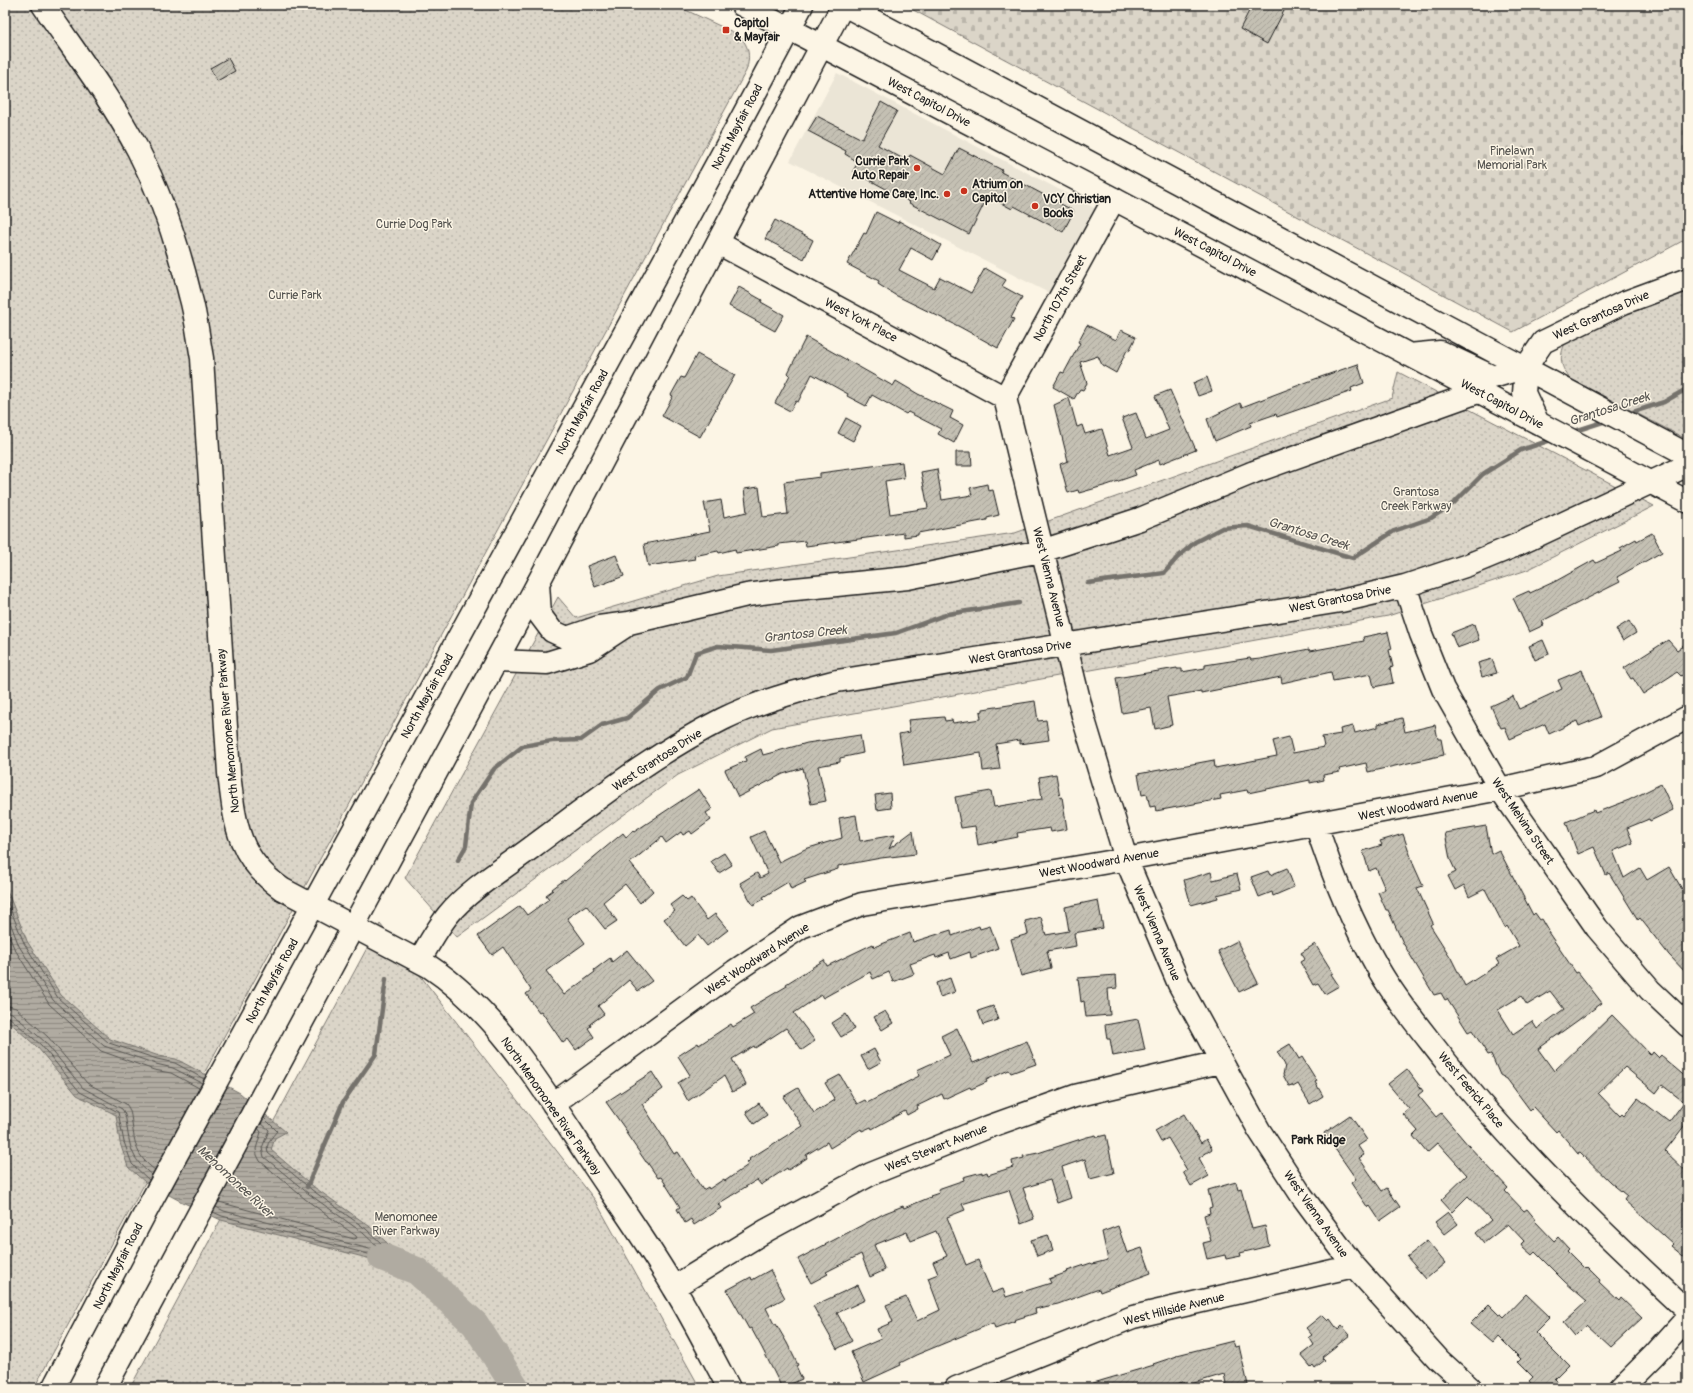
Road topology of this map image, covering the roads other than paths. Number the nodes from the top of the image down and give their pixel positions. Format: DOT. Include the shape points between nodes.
graph roads {
  1 [pos="43,5"];
  2 [pos="742,5"];
  3 [pos="802,5"];
  4 [pos="844,5"];
  5 [pos="790,29"];
  6 [pos="822,46"];
  7 [pos="1114,199"];
  8 [pos="718,243"];
  9 [pos="1688,279"];
  10 [pos="1409,355"];
  11 [pos="1526,367"];
  12 [pos="1478,392"];
  13 [pos="1005,398"];
  14 [pos="1538,423"];
  15 [pos="1688,455"];
  16 [pos="1688,465"];
  17 [pos="1652,483"];
  18 [pos="1688,502"];
  19 [pos="1042,551"];
  20 [pos="538,583"];
  21 [pos="1405,586"];
  22 [pos="629,623"];
  23 [pos="1066,645"];
  24 [pos="496,661"];
  25 [pos="1688,717"];
  26 [pos="1500,789"];
  27 [pos="1316,824"];
  28 [pos="1126,859"];
  29 [pos="313,906"];
  30 [pos="353,926"];
  31 [pos="419,961"];
  32 [pos="1688,1026"];
  33 [pos="1220,1062"];
  34 [pos="553,1104"];
  35 [pos="1354,1266"];
  36 [pos="674,1287"];
  37 [pos="1688,1312"];
  38 [pos="1688,1317"];
  39 [pos="53,1388"];
  40 [pos="105,1388"];
  41 [pos="729,1388"];
  42 [pos="956,1388"];
  43 [pos="1470,1388"];
  44 [pos="1621,1388"];
  1 -- 29 [label="street, North Menomonee River Parkway" via="119,117 138,150 158,192 178,249 191,296 202,358 229,773 235,819 247,852 267,878"];
  2 -- 5 [label="street, West Capitol Drive"];
  3 -- 5 [label="street, North Mayfair Road"];
  4 -- 6 [label="street"];
  4 -- 11 [label="street"];
  5 -- 6 [label="street, West Capitol Drive"];
  5 -- 29 [label="street, North Mayfair Road"];
  6 -- 7 [label="street, West Capitol Drive"];
  6 -- 8 [label="street"];
  7 -- 10 [label="street, West Capitol Drive"];
  7 -- 13 [label="street, North 107th Street"];
  8 -- 13 [label="street, West York Place"];
  8 -- 20 [label="street"];
  9 -- 11 [label="street, West Grantosa Drive" via="1623,303 1543,342"];
  10 -- 11 [label="street" via="1440,352 1493,377"];
  10 -- 12 [label="street, West Capitol Drive"];
  11 -- 14 [label="street" via="1524,394"];
  11 -- 15 [label="street"];
  12 -- 14 [label="street, West Capitol Drive"];
  12 -- 19 [label="street" via="1254,472 1140,519"];
  13 -- 19 [label="street, West Vienna Avenue"];
  14 -- 17 [label="street, West Capitol Drive"];
  16 -- 17 [label="street, West Grantosa Drive"];
  17 -- 18 [label="street, West Capitol Drive"];
  17 -- 21 [label="street, West Grantosa Drive" via="1519,544 1468,565"];
  19 -- 22 [label="street" via="908,578 747,595"];
  19 -- 23 [label="street, West Vienna Avenue"];
  20 -- 22 [label="street" via="540,616 552,631 567,638 599,627"];
  20 -- 24 [label="street"];
  21 -- 23 [label="street, West Grantosa Drive" via="1340,601"];
  21 -- 26 [label="street, West Melvina Street" via="1443,689"];
  22 -- 24 [label="street" via="589,650 547,663"];
  23 -- 28 [label="street, West Vienna Avenue" via="1084,720"];
  23 -- 31 [label="street, West Grantosa Drive" via="838,681 778,698 724,718 681,741 630,775 477,888 449,914 430,940"];
  24 -- 30 [label="street"];
  25 -- 26 [label="street, West Woodward Avenue" via="1596,767"];
  26 -- 27 [label="street, West Woodward Avenue"];
  26 -- 32 [label="street, West Melvina Street" via="1597,928 1650,990"];
  27 -- 28 [label="street, West Woodward Avenue"];
  27 -- 37 [label="street, West Feerick Place" via="1326,858 1342,896 1380,970 1427,1037 1477,1100 1532,1161 1610,1240"];
  28 -- 33 [label="street, West Vienna Avenue" via="1179,984"];
  28 -- 34 [label="street, West Woodward Avenue" via="862,904 801,927 735,970"];
  29 -- 30 [label="street, North Menomonee River Parkway"];
  29 -- 39 [label="street, North Mayfair Road" via="153,1198"];
  30 -- 31 [label="street, North Menomonee River Parkway"];
  30 -- 40 [label="street"];
  31 -- 34 [label="street, North Menomonee River Parkway" via="452,981 469,997 508,1042"];
  33 -- 35 [label="street, West Vienna Avenue" via="1302,1196"];
  33 -- 36 [label="street, West Stewart Avenue" via="1075,1096 870,1174 767,1230"];
  34 -- 36 [label="street, North Menomonee River Parkway"];
  35 -- 42 [label="street, West Hillside Avenue" via="1133,1317"];
  35 -- 43 [label="street, West Vienna Avenue" via="1439,1360"];
  36 -- 41 [label="street, North Menomonee River Parkway"];
  38 -- 44 [label="street"];
}
